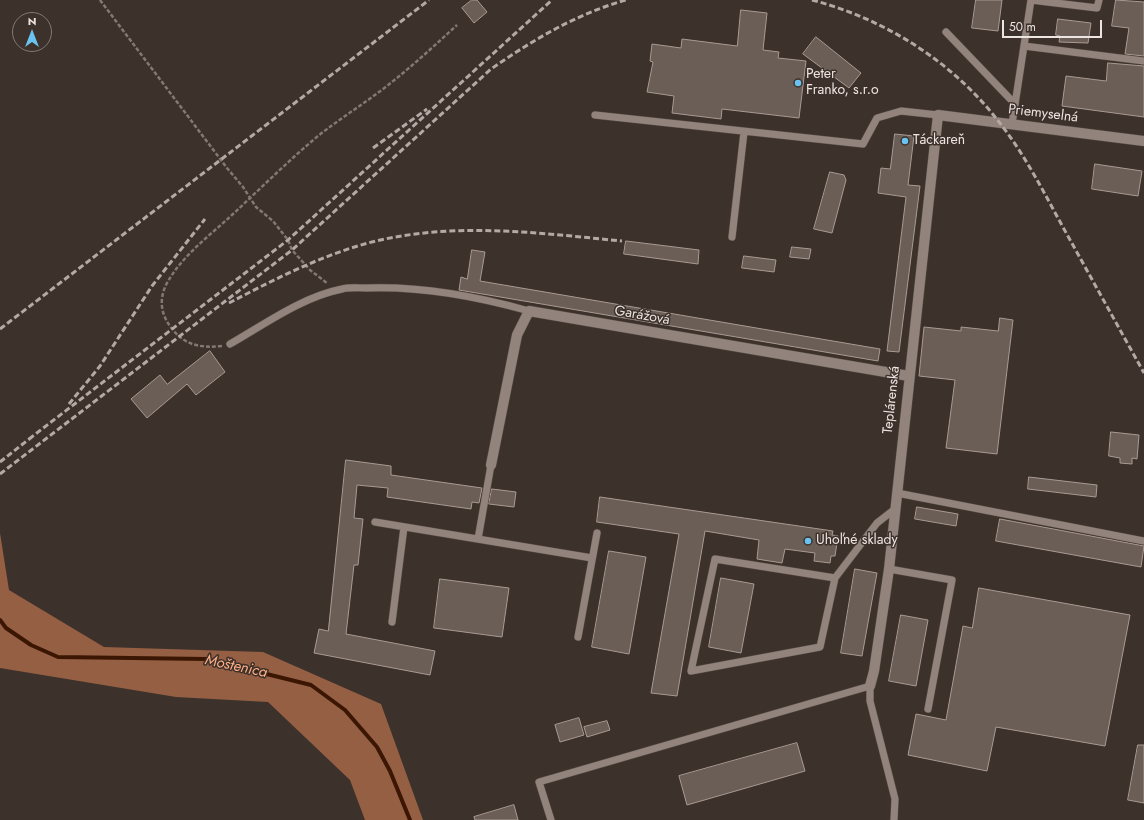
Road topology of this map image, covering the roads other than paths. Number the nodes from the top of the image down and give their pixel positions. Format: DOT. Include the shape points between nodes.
graph roads {
  1 [pos="1031,0"];
  2 [pos="1099,0"];
  3 [pos="946,32"];
  4 [pos="1024,46"];
  5 [pos="1144,60"];
  6 [pos="1015,104"];
  7 [pos="595,115"];
  8 [pos="938,115"];
  9 [pos="1012,124"];
  10 [pos="744,132"];
  11 [pos="1144,141"];
  12 [pos="732,238"];
  13 [pos="529,311"];
  14 [pos="230,344"];
  15 [pos="909,376"];
  16 [pos="491,465"];
  17 [pos="897,493"];
  18 [pos="895,509"];
  19 [pos="375,522"];
  20 [pos="404,527"];
  21 [pos="597,533"];
  22 [pos="478,539"];
  23 [pos="1144,541"];
  24 [pos="592,558"];
  25 [pos="889,569"];
  26 [pos="835,578"];
  27 [pos="392,622"];
  28 [pos="578,637"];
  29 [pos="870,686"];
  30 [pos="928,709"];
  31 [pos="551,820"];
  32 [pos="894,820"];
  1 -- 2 [label="lane" via="1097,8"];
  1 -- 4 [label="lane"];
  3 -- 6 [label="lane"];
  4 -- 5 [label="lane"];
  4 -- 6 [label="lane"];
  6 -- 9 [label="lane"];
  7 -- 10 [label="lane"];
  8 -- 9 [label="street, Priemyselná"];
  8 -- 10 [label="lane" via="900,111 877,118 864,144"];
  8 -- 15 [label="street, Teplárenská"];
  9 -- 11 [label="street, Priemyselná"];
  10 -- 12 [label="lane"];
  13 -- 14 [label="lane" via="457,294 389,287 342,289 306,302"];
  13 -- 15 [label="street, Garážová"];
  13 -- 16 [label="street" via="517,335"];
  15 -- 17 [label="street, Teplárenská"];
  16 -- 22 [label="lane"];
  17 -- 18 [label="street, Teplárenská"];
  17 -- 23 [label="lane"];
  18 -- 25 [label="street, Teplárenská"];
  18 -- 26 [label="lane" via="877,524"];
  19 -- 20 [label="lane"];
  20 -- 22 [label="lane"];
  20 -- 27 [label="lane"];
  21 -- 24 [label="lane"];
  22 -- 24 [label="lane"];
  24 -- 28 [label="lane"];
  25 -- 29 [label="street, Teplárenská"];
  25 -- 30 [label="lane" via="952,580"];
  26 -- 26 [label="lane" via="715,560 691,671 820,647"];
  29 -- 31 [label="lane" via="539,782"];
  29 -- 32 [label="lane" via="870,701 895,799"];
}
